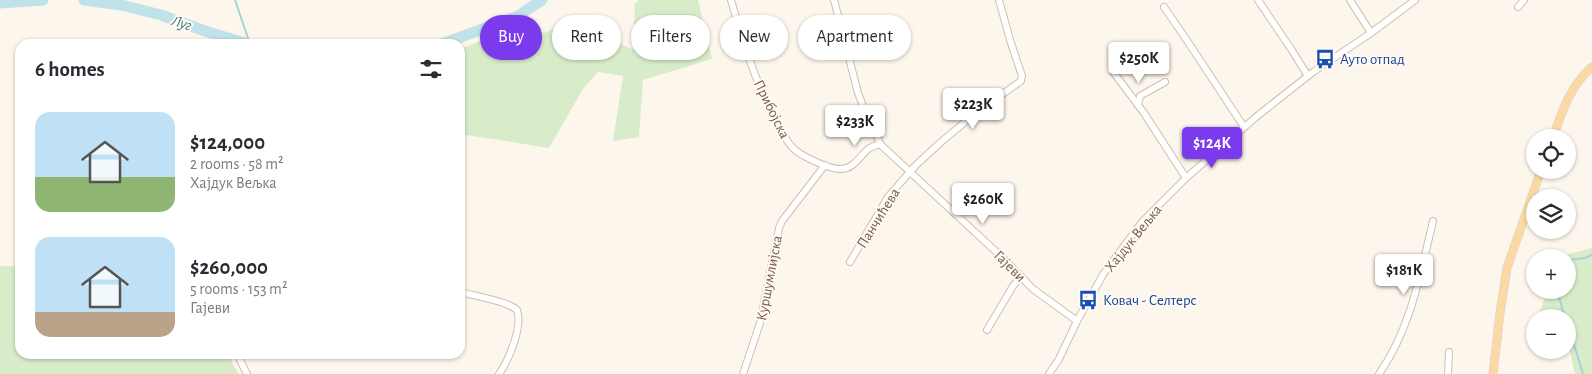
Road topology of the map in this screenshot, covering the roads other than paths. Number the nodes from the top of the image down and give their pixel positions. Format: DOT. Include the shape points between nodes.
graph roads {
  1 [pos="731,0"];
  2 [pos="834,0"];
  3 [pos="999,0"];
  4 [pos="1258,0"];
  5 [pos="1350,0"];
  6 [pos="1415,0"];
  7 [pos="1524,0"];
  8 [pos="1164,7"];
  9 [pos="1518,7"];
  10 [pos="1371,33"];
  11 [pos="1592,67"];
  12 [pos="1114,73"];
  13 [pos="1308,76"];
  14 [pos="1165,82"];
  15 [pos="1138,105"];
  16 [pos="1244,127"];
  17 [pos="1556,129"];
  18 [pos="881,145"];
  19 [pos="826,165"];
  20 [pos="910,173"];
  21 [pos="1186,178"];
  22 [pos="1538,179"];
  23 [pos="1433,221"];
  24 [pos="850,262"];
  25 [pos="1021,276"];
  26 [pos="465,293"];
  27 [pos="1077,321"];
  28 [pos="987,330"];
  29 [pos="1449,352"];
  30 [pos="240,359"];
  31 [pos="247,374"];
  32 [pos="499,374"];
  33 [pos="743,374"];
  34 [pos="1049,374"];
  35 [pos="1379,374"];
  36 [pos="1448,374"];
  37 [pos="1493,374"];
  1 -- 19 [label="street, Прибојска" via="752,66 779,126 794,150"];
  2 -- 18 [label="street" via="858,93"];
  3 -- 20 [label="street, Панчићева" via="1021,79 941,142"];
  4 -- 13 [label="street"];
  5 -- 10 [label="street"];
  6 -- 10 [label="street, Хајдук Вељка"];
  7 -- 9 [label="street"];
  8 -- 16 [label="street"];
  10 -- 13 [label="street, Хајдук Вељка"];
  11 -- 17 [label="main road" via="1573,89"];
  12 -- 15 [label="street"];
  13 -- 16 [label="street, Хајдук Вељка"];
  14 -- 15 [label="street" via="1140,96"];
  15 -- 21 [label="street"];
  16 -- 21 [label="street, Хајдук Вељка"];
  18 -- 19 [label="street, Прибојска" via="870,147 849,168"];
  18 -- 20 [label="street, Гајеви"];
  19 -- 33 [label="street, Куршумлијска" via="779,228 760,323"];
  20 -- 24 [label="street, Панчићева" via="888,197"];
  20 -- 25 [label="street, Гајеви"];
  21 -- 27 [label="street, Хајдук Вељка" via="1142,222 1104,273"];
  22 -- 37 [label="main road" via="1508,268"];
  23 -- 35 [label="street" via="1398,343"];
  25 -- 27 [label="street, Гајеви" via="1033,289"];
  25 -- 28 [label="street"];
  26 -- 32 [label="street" via="511,305 517,310 519,317 513,343"];
  27 -- 34 [label="street, Хајдук Вељка"];
  29 -- 36 [label="street"];
  30 -- 31 [label="street"];
}
